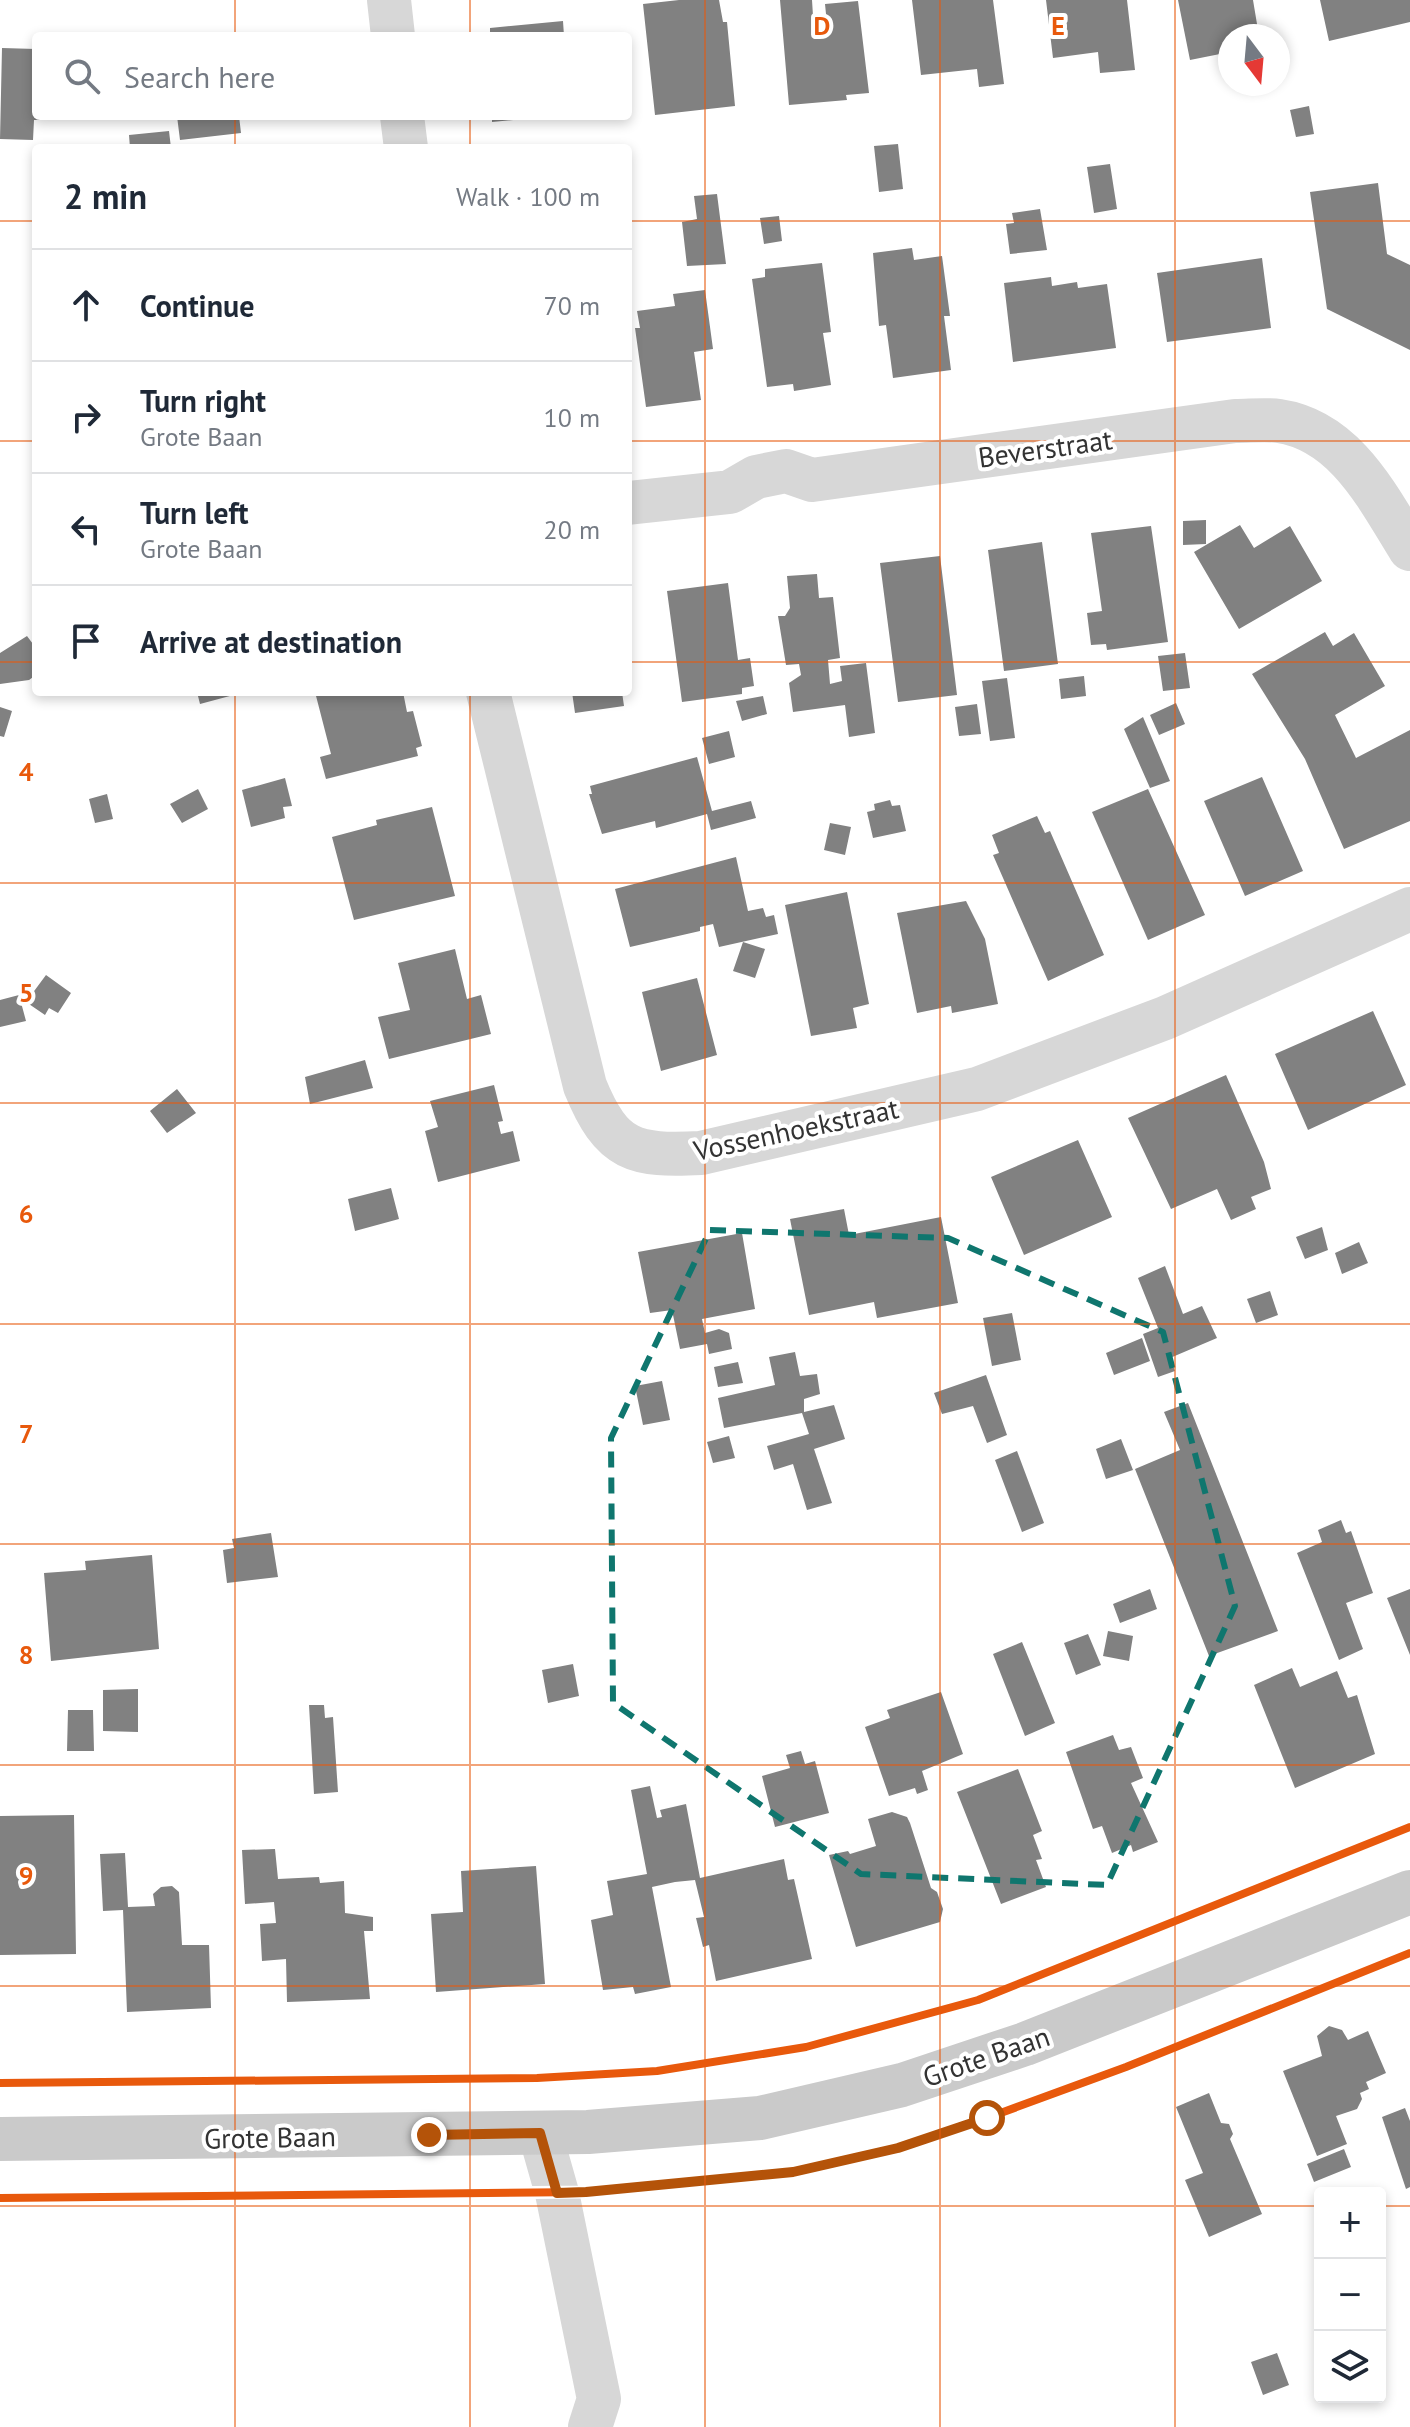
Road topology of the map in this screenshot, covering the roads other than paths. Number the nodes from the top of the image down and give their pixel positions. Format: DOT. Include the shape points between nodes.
graph roads {
  1 [pos="389,0"];
  2 [pos="393,32"];
  3 [pos="402,120"];
  4 [pos="406,144"];
  5 [pos="632,503"];
  6 [pos="1410,549"];
  7 [pos="489,696"];
  8 [pos="1410,909"];
  9 [pos="1410,1892"];
  10 [pos="540,2133"];
  11 [pos="0,2139"];
  12 [pos="590,2427"];
  1 -- 2 [label="street"];
  3 -- 4 [label="street"];
  5 -- 6 [label="street, Beverstraat" via="730,492 756,477 786,471 812,480 1235,421 1281,421 1327,439 1361,471"];
  7 -- 8 [label="street, Vossenhoekstraat" via="585,1086 597,1114 622,1145 655,1155 701,1153 977,1089 1165,1018"];
  9 -- 10 [label="main road, Grote Baan" via="1147,1999 902,2085 760,2118"];
  10 -- 11 [label="main road, Grote Baan"];
  10 -- 12 [label="street" via="599,2399"];
}
